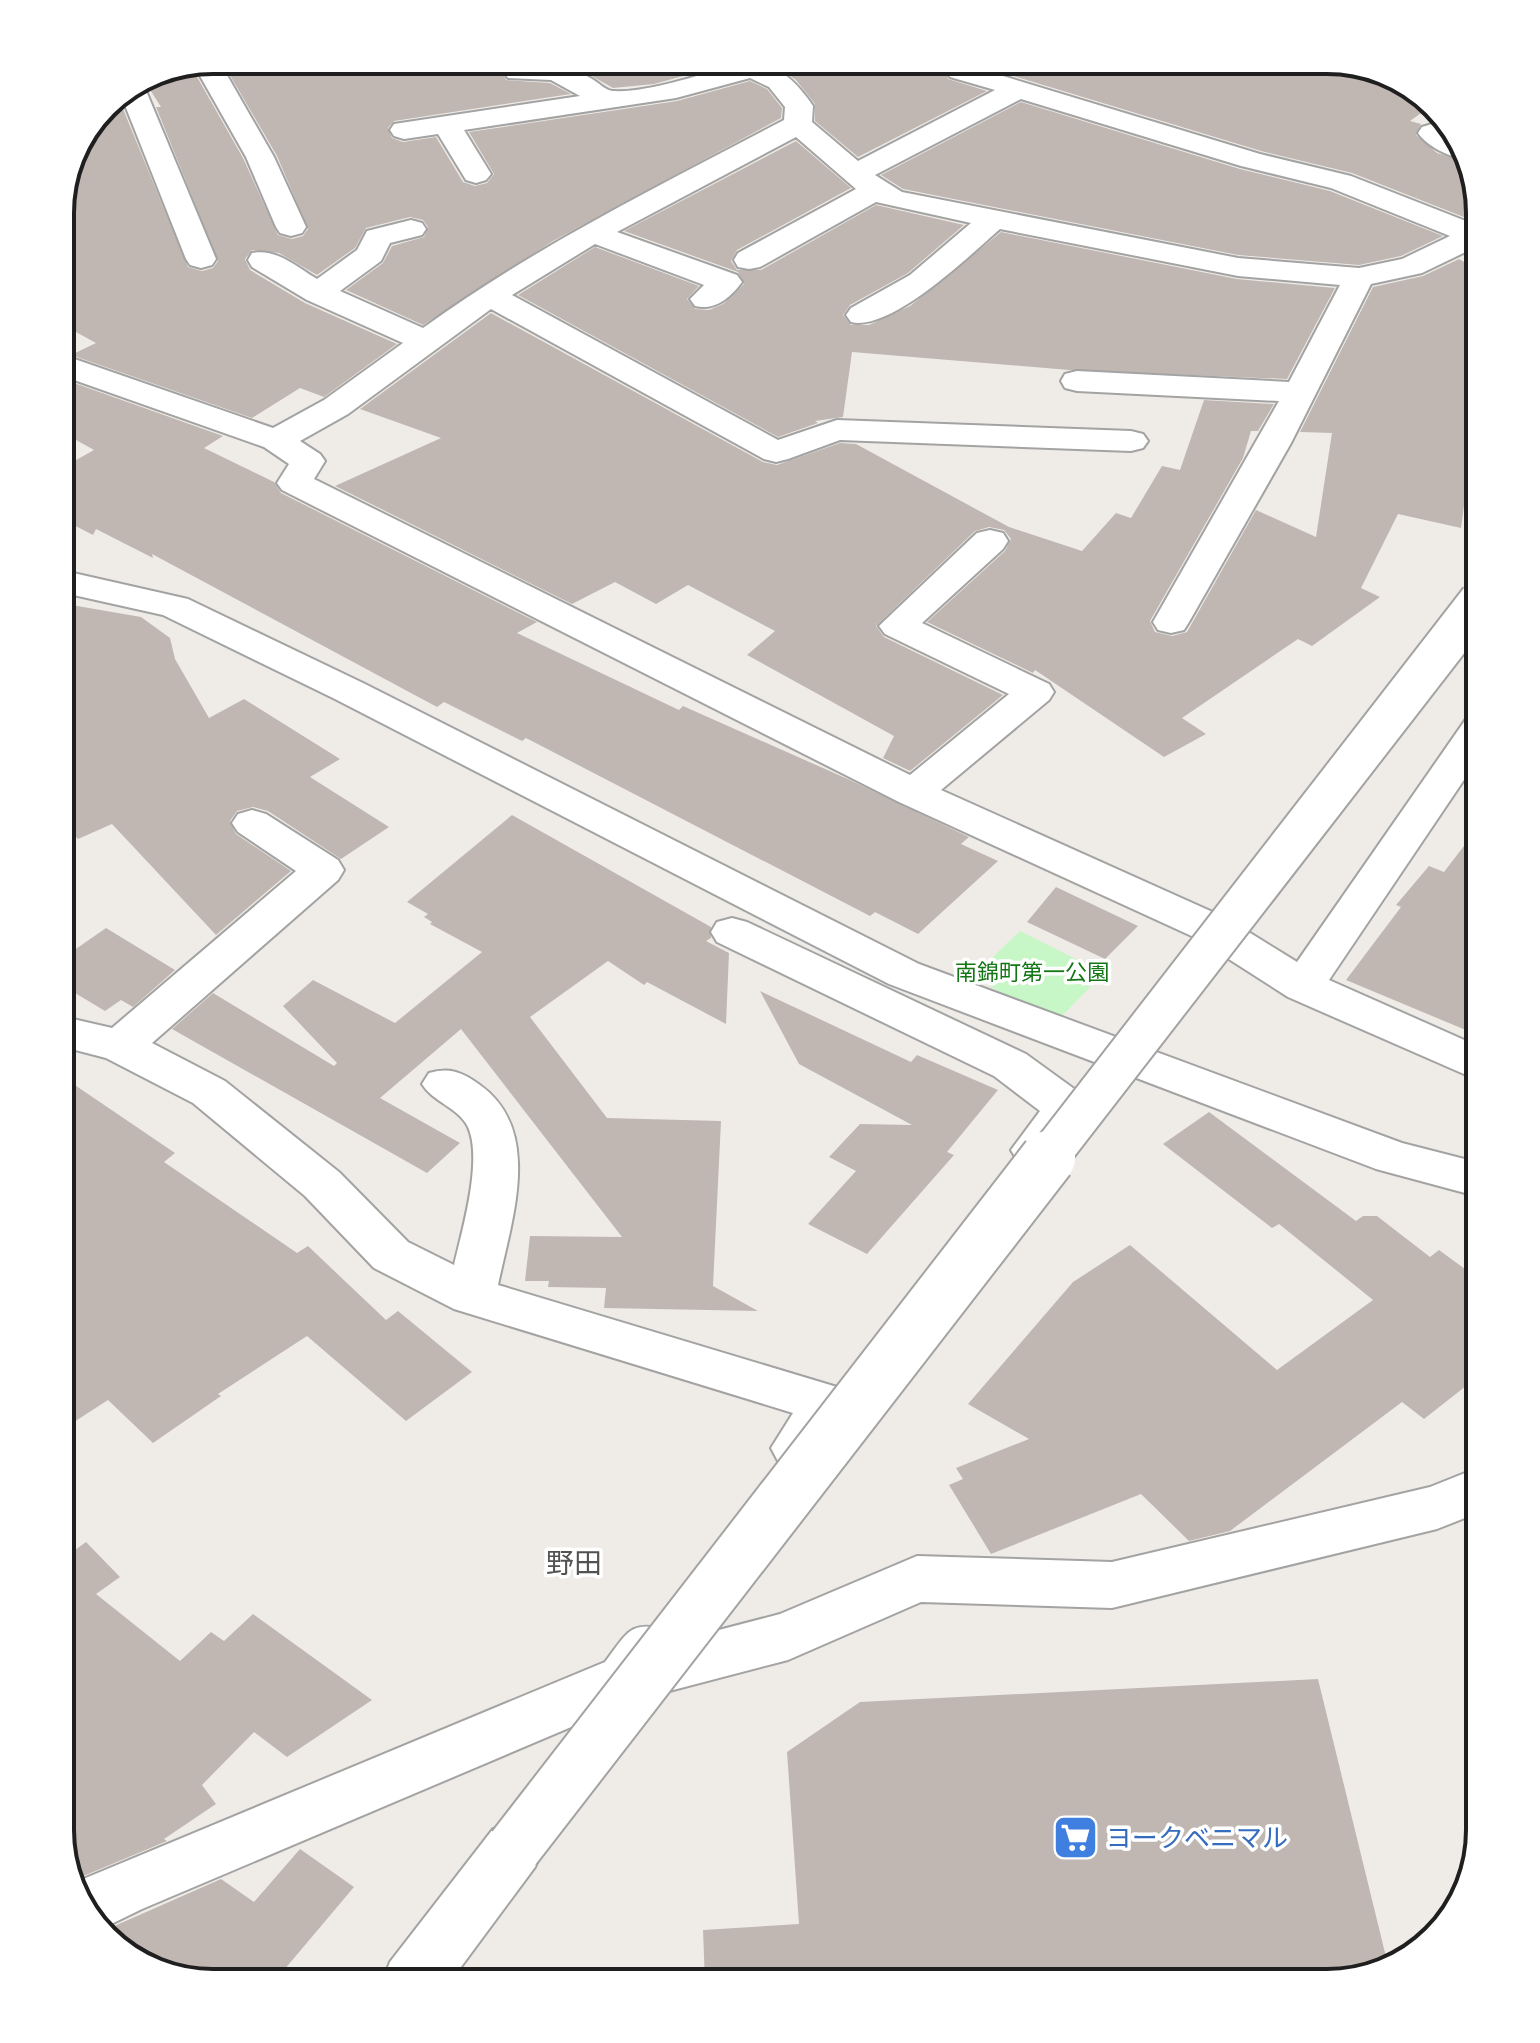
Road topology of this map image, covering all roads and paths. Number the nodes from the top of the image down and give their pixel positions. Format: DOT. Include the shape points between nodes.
graph roads {
  1 [pos="212,74"];
  2 [pos="557,74"];
  3 [pos="718,74"];
  4 [pos="765,74"];
  5 [pos="968,74"];
  6 [pos="1015,91"];
  7 [pos="136,98"];
  8 [pos="603,100"];
  9 [pos="446,124"];
  10 [pos="798,124"];
  11 [pos="404,130"];
  12 [pos="1432,133"];
  13 [pos="1446,141"];
  14 [pos="476,174"];
  15 [pos="865,182"];
  16 [pos="994,219"];
  17 [pos="291,227"];
  18 [pos="411,229"];
  19 [pos="1466,230"];
  20 [pos="592,233"];
  21 [pos="1466,239"];
  22 [pos="201,259"];
  23 [pos="263,260"];
  24 [pos="749,260"];
  25 [pos="1359,277"];
  26 [pos="318,293"];
  27 [pos="489,295"];
  28 [pos="706,299"];
  29 [pos="862,315"];
  30 [pos="425,341"];
  31 [pos="74,369"];
  32 [pos="1077,381"];
  33 [pos="1300,392"];
  34 [pos="276,440"];
  35 [pos="1131,441"];
  36 [pos="776,452"];
  37 [pos="807,470"];
  38 [pos="990,541"];
  39 [pos="74,584"];
  40 [pos="1466,618"];
  41 [pos="1171,622"];
  42 [pos="1466,747"];
  43 [pos="913,793"];
  44 [pos="252,823"];
  45 [pos="1211,928"];
  46 [pos="732,932"];
  47 [pos="1303,986"];
  48 [pos="74,1034"];
  49 [pos="120,1046"];
  50 [pos="1118,1053"];
  51 [pos="1466,1059"];
  52 [pos="445,1084"];
  53 [pos="1466,1176"];
  54 [pos="471,1296"];
  55 [pos="829,1404"];
  56 [pos="1466,1495"];
  57 [pos="625,1679"];
  58 [pos="95,1903"];
  59 [pos="423,1969"];
  1 -- 17 [label="street" via="260,157"];
  2 -- 8 [label="street" via="581,80"];
  3 -- 8 [label="street" via="676,90"];
  4 -- 10 [label="street" via="779,81 799,106"];
  5 -- 6 [label="street"];
  6 -- 15 [label="street"];
  6 -- 19 [label="street" via="1341,182"];
  7 -- 22 [label="street"];
  8 -- 9 [label="street"];
  9 -- 11 [label="street"];
  9 -- 14 [label="street"];
  10 -- 15 [label="street"];
  10 -- 20 [label="street"];
  12 -- 13 [label="street"];
  15 -- 16 [label="street" via="893,199"];
  15 -- 24 [label="street"];
  16 -- 25 [label="street" via="1238,267"];
  16 -- 29 [label="street" via="921,282"];
  18 -- 26 [label="street" via="378,237 370,255"];
  20 -- 27 [label="street"];
  20 -- 28 [label="street" via="726,282"];
  21 -- 25 [label="street" via="1411,266"];
  23 -- 26 [label="street"];
  25 -- 33 [label="street"];
  26 -- 30 [label="street"];
  27 -- 30 [label="street"];
  27 -- 36 [label="street"];
  30 -- 34 [label="street" via="336,407"];
  31 -- 34 [label="street"];
  32 -- 33 [label="street"];
  33 -- 41 [label="street"];
  34 -- 43 [label="street" via="308,461 294,483"];
  35 -- 36 [label="street" via="837,430"];
  36 -- 37 [label="street"];
  38 -- 43 [label="street" via="898,626 1035,692"];
  39 -- 50 [label="street" via="175,607 904,974"];
  40 -- 59 [label="street, bridge"];
  42 -- 47 [label="street"];
  43 -- 45 [label="street"];
  44 -- 49 [label="street" via="323,870"];
  45 -- 47 [label="street"];
  45 -- 50 [label="street"];
  46 -- 55 [label="street" via="1010,1065 1068,1108"];
  47 -- 51 [label="street"];
  48 -- 49 [label="street"];
  49 -- 54 [label="street" via="209,1092 322,1184 391,1255"];
  50 -- 53 [label="street" via="1392,1157"];
  52 -- 54 [label="street" via="470,1099 490,1125 497,1154"];
  54 -- 55 [label="street"];
  55 -- 57 [label="street"];
  56 -- 57 [label="street" via="1437,1507 1112,1585 917,1579 788,1636"];
  57 -- 58 [label="street"];
}
